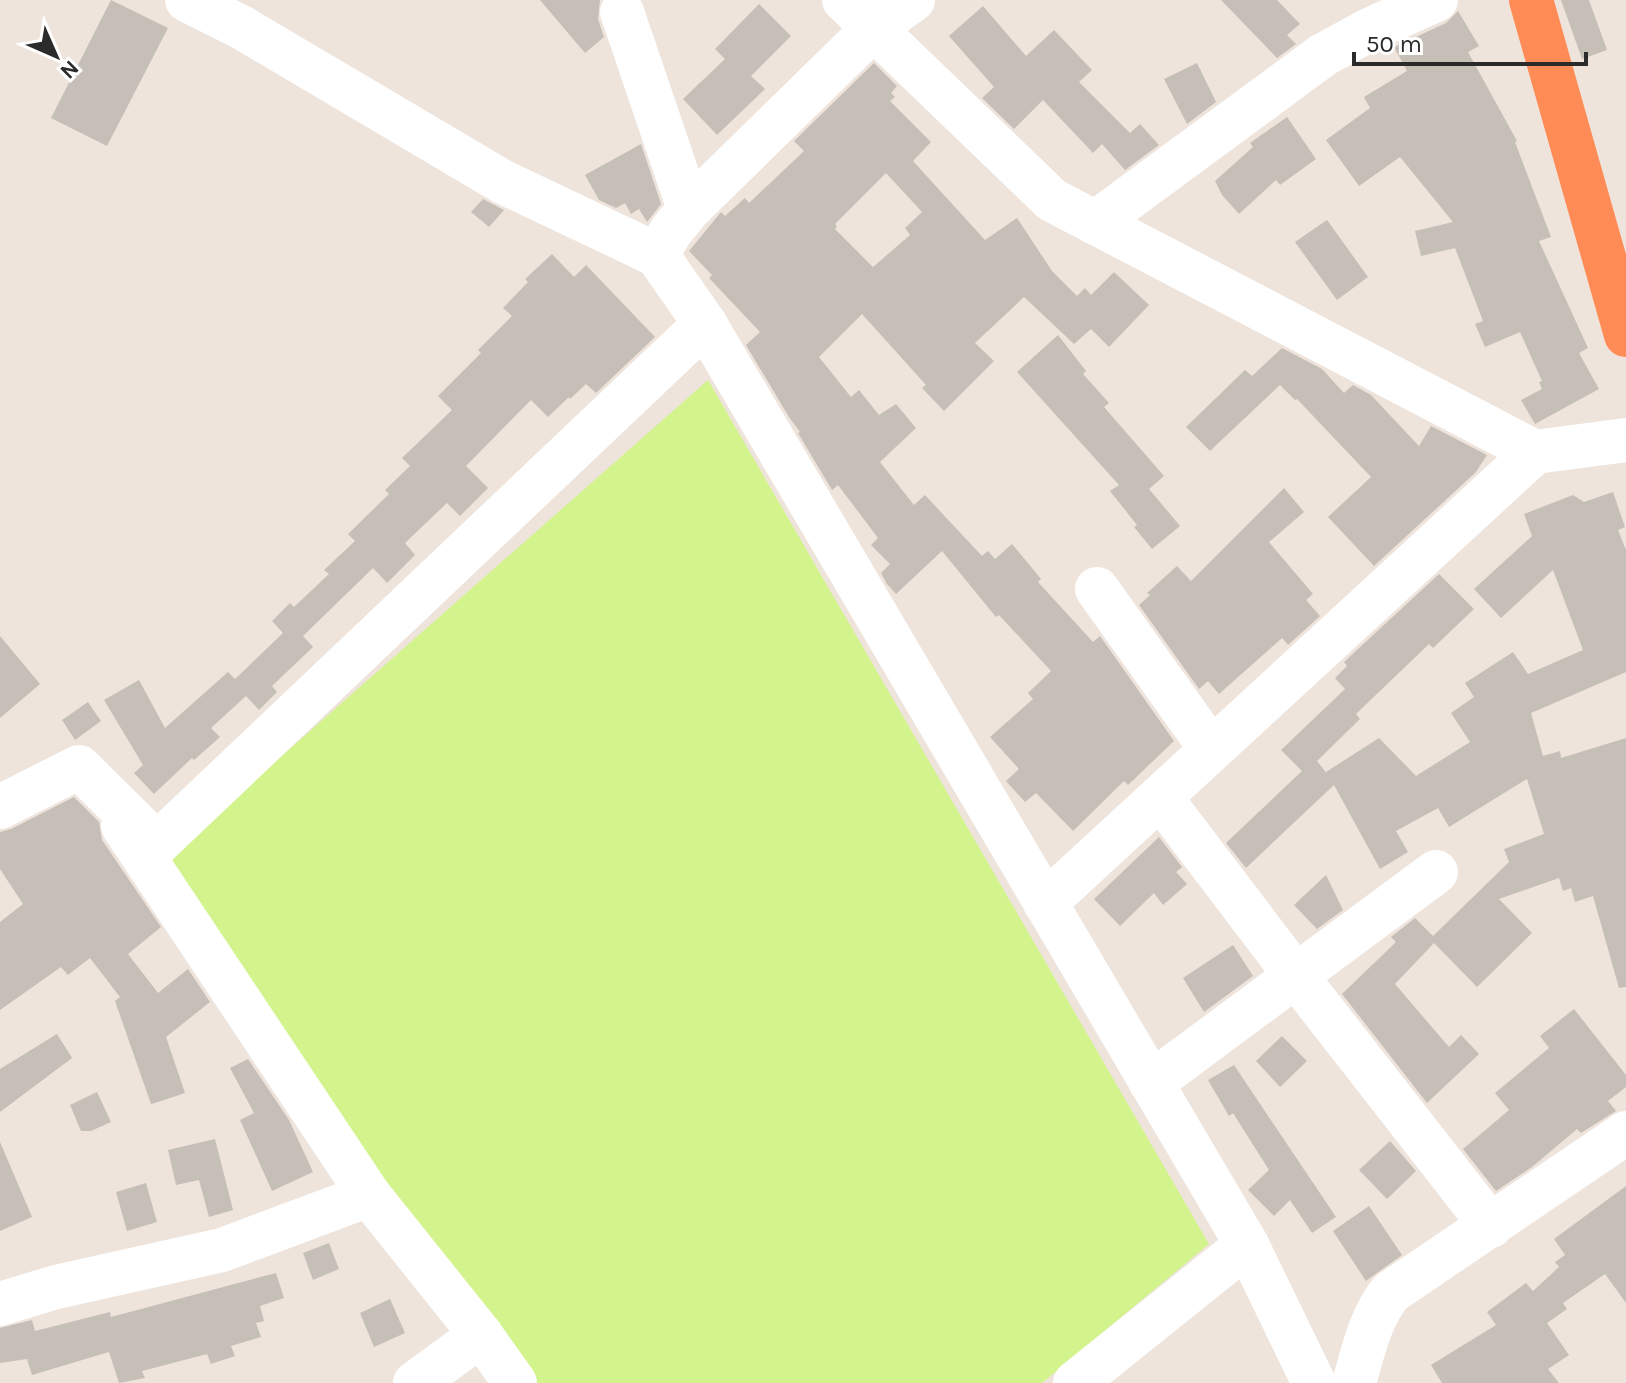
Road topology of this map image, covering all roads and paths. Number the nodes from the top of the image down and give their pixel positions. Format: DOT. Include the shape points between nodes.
graph roads {
  1 [pos="187,0"];
  2 [pos="913,0"];
  3 [pos="1436,0"];
  4 [pos="1531,0"];
  5 [pos="623,4"];
  6 [pos="859,14"];
  7 [pos="689,209"];
  8 [pos="1095,223"];
  9 [pos="657,255"];
  10 [pos="705,324"];
  11 [pos="1626,335"];
  12 [pos="1626,440"];
  13 [pos="1535,452"];
  14 [pos="1097,589"];
  15 [pos="1211,749"];
  16 [pos="93,781"];
  17 [pos="1160,797"];
  18 [pos="0,807"];
  19 [pos="1436,872"];
  20 [pos="1045,903"];
  21 [pos="1296,976"];
  22 [pos="1151,1083"];
  23 [pos="1626,1133"];
  24 [pos="369,1195"];
  25 [pos="1491,1226"];
  26 [pos="1247,1245"];
  27 [pos="0,1304"];
  28 [pos="481,1335"];
  29 [pos="415,1383"];
  30 [pos="515,1383"];
  31 [pos="1075,1383"];
  32 [pos="1314,1383"];
  33 [pos="1354,1383"];
  1 -- 9 [label="street" via="503,182"];
  2 -- 6 [label="street"];
  3 -- 8 [label="street" via="1323,55"];
  4 -- 11 [label="highway"];
  5 -- 7 [label="street"];
  6 -- 7 [label="street"];
  6 -- 8 [label="street" via="1052,200"];
  7 -- 9 [label="street"];
  8 -- 13 [label="street"];
  9 -- 10 [label="street"];
  10 -- 16 [label="street" via="157,844"];
  10 -- 20 [label="street"];
  12 -- 13 [label="street"];
  13 -- 15 [label="street"];
  14 -- 15 [label="street"];
  15 -- 17 [label="street"];
  16 -- 18 [label="street" via="79,767"];
  16 -- 24 [label="street"];
  17 -- 20 [label="street"];
  17 -- 21 [label="street"];
  19 -- 21 [label="street"];
  20 -- 22 [label="street"];
  21 -- 22 [label="street"];
  21 -- 25 [label="street"];
  22 -- 26 [label="street"];
  23 -- 25 [label="street"];
  24 -- 27 [label="street" via="222,1250"];
  24 -- 28 [label="street"];
  25 -- 33 [label="street" via="1391,1292 1373,1322"];
  26 -- 31 [label="street"];
  26 -- 32 [label="street"];
  28 -- 29 [label="street"];
  28 -- 30 [label="street"];
}
